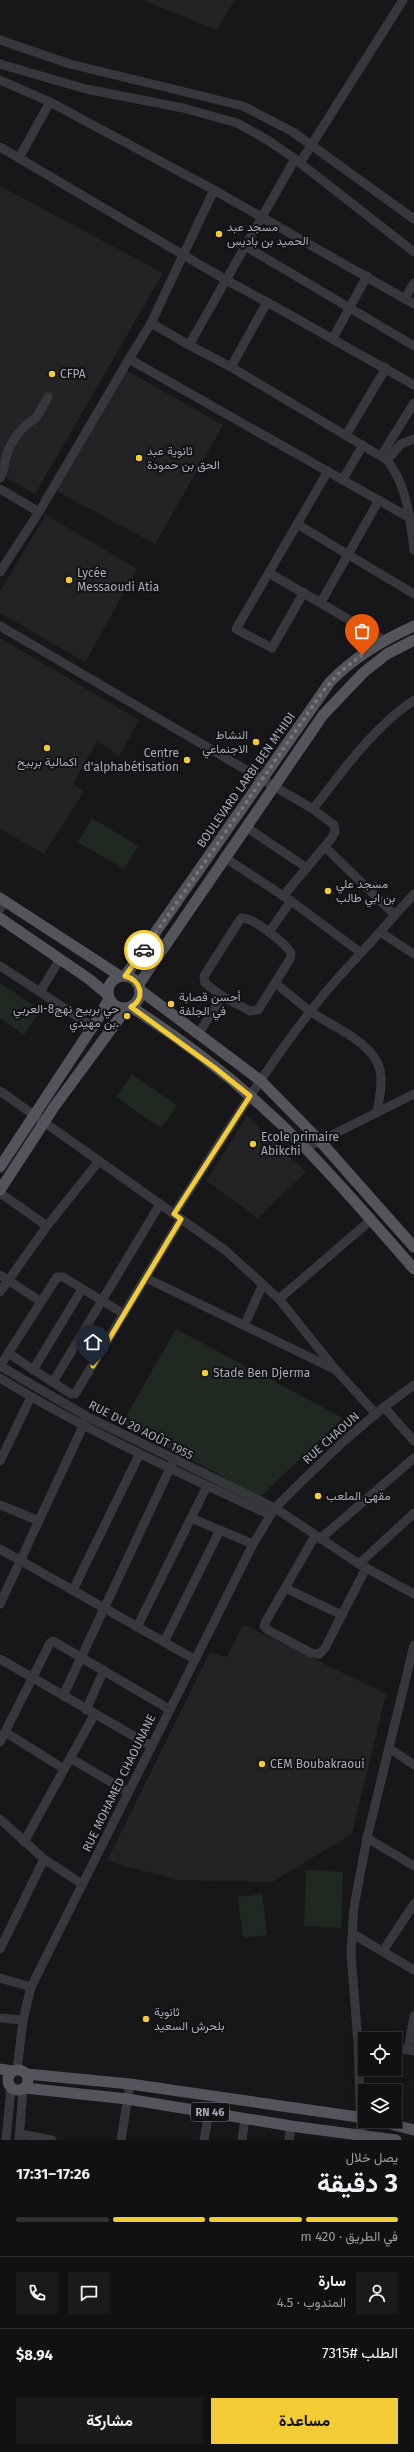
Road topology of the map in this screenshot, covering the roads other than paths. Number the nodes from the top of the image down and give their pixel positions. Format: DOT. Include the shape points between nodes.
graph roads {
  1 [pos="403,0"];
  2 [pos="0,40"];
  3 [pos="0,64"];
  4 [pos="0,80"];
  5 [pos="50,102"];
  6 [pos="312,145"];
  7 [pos="0,147"];
  8 [pos="19,158"];
  9 [pos="298,161"];
  10 [pos="214,190"];
  11 [pos="262,218"];
  12 [pos="414,219"];
  13 [pos="245,246"];
  14 [pos="414,252"];
  15 [pos="184,257"];
  16 [pos="368,276"];
  17 [pos="226,280"];
  18 [pos="414,283"];
  19 [pos="405,298"];
  20 [pos="267,302"];
  21 [pos="414,304"];
  22 [pos="350,307"];
  23 [pos="152,323"];
  24 [pos="333,338"];
  25 [pos="189,344"];
  26 [pos="414,346"];
  27 [pos="129,359"];
  28 [pos="231,368"];
  29 [pos="386,368"];
  30 [pos="414,385"];
  31 [pos="48,397"];
  32 [pos="414,404"];
  33 [pos="346,435"];
  34 [pos="414,439"];
  35 [pos="363,445"];
  36 [pos="384,458"];
  37 [pos="328,471"];
  38 [pos="0,478"];
  39 [pos="343,479"];
  40 [pos="0,489"];
  41 [pos="379,500"];
  42 [pos="39,512"];
  43 [pos="410,518"];
  44 [pos="297,524"];
  45 [pos="414,550"];
  46 [pos="348,555"];
  47 [pos="0,572"];
  48 [pos="269,573"];
  49 [pos="304,592"];
  50 [pos="414,594"];
  51 [pos="321,602"];
  52 [pos="0,626"];
  53 [pos="414,626"];
  54 [pos="384,640"];
  55 [pos="414,640"];
  56 [pos="414,700"];
  57 [pos="261,780"];
  58 [pos="274,787"];
  59 [pos="312,809"];
  60 [pos="246,827"];
  61 [pos="325,847"];
  62 [pos="224,857"];
  63 [pos="307,868"];
  64 [pos="414,894"];
  65 [pos="287,899"];
  66 [pos="2,903"];
  67 [pos="395,915"];
  68 [pos="0,918"];
  69 [pos="269,932"];
  70 [pos="380,932"];
  71 [pos="360,952"];
  72 [pos="414,954"];
  73 [pos="60,959"];
  74 [pos="0,966"];
  75 [pos="122,976"];
  76 [pos="275,983"];
  77 [pos="139,987"];
  78 [pos="40,992"];
  79 [pos="108,996"];
  80 [pos="222,996"];
  81 [pos="128,1008"];
  82 [pos="311,1011"];
  83 [pos="93,1026"];
  84 [pos="199,1033"];
  85 [pos="261,1081"];
  86 [pos="0,1091"];
  87 [pos="414,1094"];
  88 [pos="250,1096"];
  89 [pos="377,1113"];
  90 [pos="34,1116"];
  91 [pos="44,1122"];
  92 [pos="320,1141"];
  93 [pos="306,1148"];
  94 [pos="99,1161"];
  95 [pos="0,1166"];
  96 [pos="0,1190"];
  97 [pos="0,1193"];
  98 [pos="160,1204"];
  99 [pos="178,1216"];
  100 [pos="371,1220"];
  101 [pos="47,1226"];
  102 [pos="414,1247"];
  103 [pos="414,1269"];
  104 [pos="4,1278"];
  105 [pos="146,1278"];
  106 [pos="263,1284"];
  107 [pos="82,1289"];
  108 [pos="0,1292"];
  109 [pos="278,1299"];
  110 [pos="40,1301"];
  111 [pos="102,1301"];
  112 [pos="124,1314"];
  113 [pos="244,1326"];
  114 [pos="8,1353"];
  115 [pos="0,1366"];
  116 [pos="335,1369"];
  117 [pos="34,1370"];
  118 [pos="0,1378"];
  119 [pos="53,1382"];
  120 [pos="414,1385"];
  121 [pos="31,1397"];
  122 [pos="384,1406"];
  123 [pos="376,1414"];
  124 [pos="88,1417"];
  125 [pos="83,1426"];
  126 [pos="414,1441"];
  127 [pos="139,1455"];
  128 [pos="414,1458"];
  129 [pos="0,1461"];
  130 [pos="171,1465"];
  131 [pos="207,1486"];
  132 [pos="0,1505"];
  133 [pos="272,1512"];
  134 [pos="414,1513"];
  135 [pos="191,1518"];
  136 [pos="39,1521"];
  137 [pos="220,1530"];
  138 [pos="318,1538"];
  139 [pos="253,1544"];
  140 [pos="0,1549"];
  141 [pos="21,1561"];
  142 [pos="363,1566"];
  143 [pos="285,1588"];
  144 [pos="73,1590"];
  145 [pos="414,1594"];
  146 [pos="0,1604"];
  147 [pos="105,1609"];
  148 [pos="342,1615"];
  149 [pos="137,1627"];
  150 [pos="164,1642"];
  151 [pos="414,1645"];
  152 [pos="82,1657"];
  153 [pos="0,1659"];
  154 [pos="194,1659"];
  155 [pos="104,1670"];
  156 [pos="33,1679"];
  157 [pos="63,1696"];
  158 [pos="169,1709"];
  159 [pos="86,1710"];
  160 [pos="94,1715"];
  161 [pos="5,1732"];
  162 [pos="0,1742"];
  163 [pos="151,1746"];
  164 [pos="389,1748"];
  165 [pos="70,1758"];
  166 [pos="414,1765"];
  167 [pos="64,1769"];
  168 [pos="128,1792"];
  169 [pos="0,1819"];
  170 [pos="367,1838"];
  171 [pos="24,1842"];
  172 [pos="44,1859"];
  173 [pos="414,1866"];
  174 [pos="82,1884"];
  175 [pos="414,1904"];
  176 [pos="352,1934"];
  177 [pos="0,1948"];
  178 [pos="383,1951"];
  179 [pos="414,1970"];
  180 [pos="0,1978"];
  181 [pos="31,1987"];
  182 [pos="414,2016"];
  183 [pos="0,2018"];
  184 [pos="23,2020"];
  185 [pos="361,2032"];
  186 [pos="411,2050"];
  187 [pos="0,2069"];
  188 [pos="19,2072"];
  189 [pos="130,2084"];
  190 [pos="7,2086"];
  191 [pos="24,2089"];
  192 [pos="127,2099"];
  193 [pos="209,2112"];
  194 [pos="4,2116"];
  195 [pos="358,2117"];
  196 [pos="246,2118"];
  197 [pos="291,2126"];
  198 [pos="402,2127"];
  199 [pos="362,2128"];
  200 [pos="414,2130"];
  201 [pos="337,2136"];
  202 [pos="361,2136"];
  203 [pos="20,2137"];
  204 [pos="377,2139"];
  205 [pos="6,2140"];
  206 [pos="52,2140"];
  207 [pos="121,2140"];
  208 [pos="204,2140"];
  209 [pos="242,2140"];
  210 [pos="289,2140"];
  211 [pos="396,2140"];
  1 -- 6 [label="street"];
  2 -- 6 [label="street" via="70,64 243,106 269,118"];
  3 -- 9 [label="street" via="86,89 183,108 237,123 269,140"];
  4 -- 5 [label="street"];
  5 -- 8 [label="street"];
  5 -- 10 [label="street"];
  6 -- 9 [label="street"];
  6 -- 12 [label="street"];
  7 -- 8 [label="street"];
  8 -- 15 [label="street"];
  9 -- 11 [label="street"];
  9 -- 14 [label="street"];
  10 -- 11 [label="street"];
  10 -- 15 [label="street"];
  11 -- 13 [label="street"];
  11 -- 16 [label="street"];
  13 -- 17 [label="street"];
  13 -- 22 [label="street"];
  15 -- 17 [label="street"];
  15 -- 23 [label="street"];
  16 -- 19 [label="street"];
  16 -- 22 [label="street"];
  17 -- 20 [label="street"];
  17 -- 25 [label="street"];
  18 -- 19 [label="street"];
  19 -- 21 [label="street"];
  20 -- 24 [label="street"];
  20 -- 28 [label="street"];
  22 -- 24 [label="street"];
  22 -- 26 [label="street"];
  23 -- 25 [label="street"];
  23 -- 27 [label="street"];
  24 -- 29 [label="street"];
  25 -- 28 [label="street"];
  27 -- 37 [label="street"];
  27 -- 42 [label="street"];
  28 -- 33 [label="street"];
  29 -- 30 [label="street"];
  29 -- 33 [label="street"];
  31 -- 38 [label="street" via="36,418 29,420 8,450 6,467"];
  32 -- 36 [label="street"];
  33 -- 35 [label="street"];
  34 -- 36 [label="street" via="401,444"];
  35 -- 36 [label="street"];
  35 -- 39 [label="street"];
  36 -- 43 [label="street" via="403,489"];
  37 -- 39 [label="street"];
  37 -- 44 [label="street"];
  39 -- 41 [label="street"];
  40 -- 42 [label="street"];
  41 -- 43 [label="street"];
  41 -- 46 [label="street"];
  42 -- 47 [label="street"];
  43 -- 45 [label="street"];
  44 -- 46 [label="street"];
  44 -- 48 [label="street"];
  46 -- 50 [label="street"];
  46 -- 51 [label="street"];
  48 -- 49 [label="street"];
  48 -- 49 [label="street" via="236,630 272,648"];
  49 -- 51 [label="street"];
  51 -- 54 [label="street"];
  52 -- 57 [label="street"];
  53 -- 54 [label="main road, BOULEVARD LARBI BEN M'HIDI"];
  54 -- 57 [label="main road, BOULEVARD LARBI BEN M'HIDI" via="330,682"];
  55 -- 58 [label="main road" via="387,654 344,690 322,715"];
  56 -- 59 [label="street" via="374,732"];
  57 -- 58 [label="street"];
  57 -- 75 [label="main road, BOULEVARD LARBI BEN M'HIDI"];
  58 -- 59 [label="street"];
  58 -- 60 [label="main road"];
  59 -- 61 [label="street" via="334,825 334,832"];
  60 -- 62 [label="main road"];
  60 -- 63 [label="street"];
  61 -- 63 [label="street"];
  61 -- 67 [label="street"];
  62 -- 65 [label="street"];
  62 -- 77 [label="main road"];
  63 -- 65 [label="street"];
  64 -- 67 [label="street"];
  65 -- 69 [label="street"];
  65 -- 71 [label="street"];
  66 -- 75 [label="main road"];
  67 -- 70 [label="street"];
  68 -- 73 [label="main road"];
  69 -- 76 [label="street" via="291,953"];
  69 -- 80 [label="street" via="247,919 240,920 204,976 205,983"];
  70 -- 71 [label="street"];
  70 -- 72 [label="street"];
  71 -- 82 [label="street"];
  73 -- 78 [label="street"];
  73 -- 79 [label="main road"];
  74 -- 78 [label="street"];
  75 -- 77 [label="main road" via="135,980"];
  75 -- 79 [label="main road" via="112,981"];
  76 -- 80 [label="street" via="258,1010 254,1012"];
  76 -- 82 [label="street"];
  77 -- 81 [label="main road" via="138,1000"];
  77 -- 84 [label="main road"];
  78 -- 83 [label="street"];
  79 -- 81 [label="main road" via="116,1006"];
  79 -- 83 [label="main road"];
  80 -- 84 [label="street"];
  81 -- 88 [label="main road" via="209,1063"];
  81 -- 91 [label="main road"];
  82 -- 85 [label="street"];
  82 -- 89 [label="street" via="363,1045 374,1057 380,1070 381,1086"];
  83 -- 90 [label="main road"];
  84 -- 85 [label="main road"];
  85 -- 88 [label="street"];
  85 -- 92 [label="main road"];
  86 -- 90 [label="street"];
  87 -- 89 [label="street"];
  88 -- 93 [label="main road"];
  88 -- 99 [label="street"];
  89 -- 92 [label="street"];
  90 -- 91 [label="street"];
  90 -- 95 [label="main road"];
  91 -- 94 [label="street"];
  91 -- 96 [label="main road"];
  92 -- 93 [label="street"];
  92 -- 102 [label="main road"];
  93 -- 100 [label="main road"];
  94 -- 98 [label="street"];
  94 -- 101 [label="street"];
  97 -- 101 [label="street"];
  98 -- 99 [label="street"];
  98 -- 111 [label="street"];
  99 -- 105 [label="street"];
  99 -- 106 [label="street" via="225,1250"];
  100 -- 103 [label="main road"];
  100 -- 109 [label="street"];
  101 -- 104 [label="street"];
  104 -- 108 [label="street"];
  104 -- 110 [label="street"];
  105 -- 112 [label="street"];
  105 -- 113 [label="street"];
  106 -- 109 [label="street"];
  106 -- 113 [label="street"];
  107 -- 110 [label="street" via="60,1276 53,1280"];
  107 -- 111 [label="street"];
  107 -- 117 [label="street"];
  109 -- 116 [label="street"];
  110 -- 114 [label="street"];
  111 -- 112 [label="street"];
  111 -- 119 [label="street"];
  112 -- 119 [label="street" via="75,1394"];
  113 -- 116 [label="street"];
  114 -- 115 [label="street"];
  114 -- 117 [label="street"];
  115 -- 124 [label="street, RUE DU 20 AOÛT 1955"];
  116 -- 123 [label="street"];
  117 -- 119 [label="street"];
  118 -- 121 [label="street, RUE DU 20 AOÛT 1955"];
  120 -- 122 [label="street, RUE CHAOUN"];
  121 -- 125 [label="street, RUE DU 20 AOÛT 1955"];
  121 -- 129 [label="street"];
  122 -- 123 [label="street, RUE CHAOUN"];
  122 -- 126 [label="street"];
  123 -- 133 [label="street, RUE CHAOUN" via="321,1462"];
  124 -- 125 [label="street"];
  124 -- 130 [label="street, RUE DU 20 AOÛT 1955"];
  125 -- 127 [label="street, RUE DU 20 AOÛT 1955"];
  125 -- 136 [label="street"];
  127 -- 130 [label="street, RUE DU 20 AOÛT 1955"];
  127 -- 144 [label="street"];
  128 -- 138 [label="street"];
  130 -- 131 [label="street, RUE DU 20 AOÛT 1955"];
  130 -- 133 [label="street, RUE DU 20 AOÛT 1955"];
  130 -- 147 [label="street"];
  131 -- 133 [label="street, RUE DU 20 AOÛT 1955"];
  131 -- 135 [label="street"];
  132 -- 136 [label="street"];
  133 -- 138 [label="street"];
  133 -- 139 [label="street, RUE MOHAMED CHAOUNANE"];
  134 -- 142 [label="street"];
  135 -- 137 [label="street"];
  135 -- 149 [label="street"];
  136 -- 141 [label="street"];
  137 -- 139 [label="street"];
  137 -- 150 [label="street"];
  138 -- 142 [label="street"];
  138 -- 143 [label="street"];
  139 -- 154 [label="street, RUE MOHAMED CHAOUNANE"];
  140 -- 141 [label="street"];
  141 -- 144 [label="street"];
  141 -- 146 [label="street"];
  142 -- 145 [label="street"];
  142 -- 148 [label="street"];
  143 -- 148 [label="street"];
  143 -- 148 [label="street" via="264,1626 311,1653 319,1654 325,1648"];
  144 -- 147 [label="street"];
  147 -- 149 [label="street"];
  147 -- 152 [label="street"];
  149 -- 150 [label="street"];
  150 -- 154 [label="street"];
  151 -- 164 [label="street"];
  152 -- 155 [label="street"];
  152 -- 156 [label="street" via="52,1641"];
  152 -- 157 [label="street"];
  153 -- 156 [label="street"];
  154 -- 158 [label="street, RUE MOHAMED CHAOUNANE"];
  155 -- 158 [label="street"];
  155 -- 159 [label="street"];
  156 -- 157 [label="street"];
  156 -- 161 [label="street"];
  157 -- 159 [label="street"];
  158 -- 163 [label="street, RUE MOHAMED CHAOUNANE"];
  159 -- 160 [label="street"];
  160 -- 163 [label="street"];
  160 -- 165 [label="street"];
  161 -- 162 [label="street"];
  161 -- 167 [label="street"];
  163 -- 168 [label="street, RUE MOHAMED CHAOUNANE"];
  164 -- 166 [label="street"];
  164 -- 170 [label="street"];
  165 -- 167 [label="street"];
  165 -- 168 [label="street"];
  167 -- 171 [label="street"];
  168 -- 174 [label="street, RUE MOHAMED CHAOUNANE"];
  169 -- 171 [label="street"];
  170 -- 173 [label="street"];
  170 -- 176 [label="street" via="354,1907"];
  171 -- 172 [label="street"];
  172 -- 174 [label="street"];
  172 -- 177 [label="street"];
  174 -- 181 [label="street, RUE MOHAMED CHAOUNANE"];
  175 -- 178 [label="street"];
  176 -- 178 [label="street"];
  176 -- 185 [label="street" via="351,1953"];
  178 -- 179 [label="street"];
  180 -- 181 [label="street"];
  181 -- 184 [label="street, RUE MOHAMED CHAOUNANE"];
  182 -- 186 [label="street"];
  183 -- 184 [label="street"];
  184 -- 188 [label="street, RUE MOHAMED CHAOUNANE"];
  187 -- 188 [label="main road, RN 46"];
  188 -- 189 [label="main road, RN 46"];
  188 -- 190 [label="main road" via="8,2078"];
  188 -- 191 [label="main road" via="28,2080"];
  189 -- 192 [label="street"];
  189 -- 195 [label="main road, RN 46"];
  190 -- 191 [label="main road"];
  190 -- 194 [label="street"];
  191 -- 192 [label="main road, RN 46"];
  191 -- 203 [label="street"];
  192 -- 193 [label="main road, RN 46"];
  192 -- 207 [label="street"];
  193 -- 196 [label="main road, RN 46"];
  193 -- 208 [label="street"];
  194 -- 205 [label="street"];
  196 -- 197 [label="main road, RN 46"];
  196 -- 209 [label="street"];
  197 -- 201 [label="main road, RN 46"];
  197 -- 210 [label="street"];
  198 -- 200 [label="main road"];
  199 -- 202 [label="street"];
  201 -- 202 [label="main road, RN 46"];
  202 -- 204 [label="main road, RN 46"];
  203 -- 206 [label="street"];
  204 -- 211 [label="main road, RN 46"];
}
